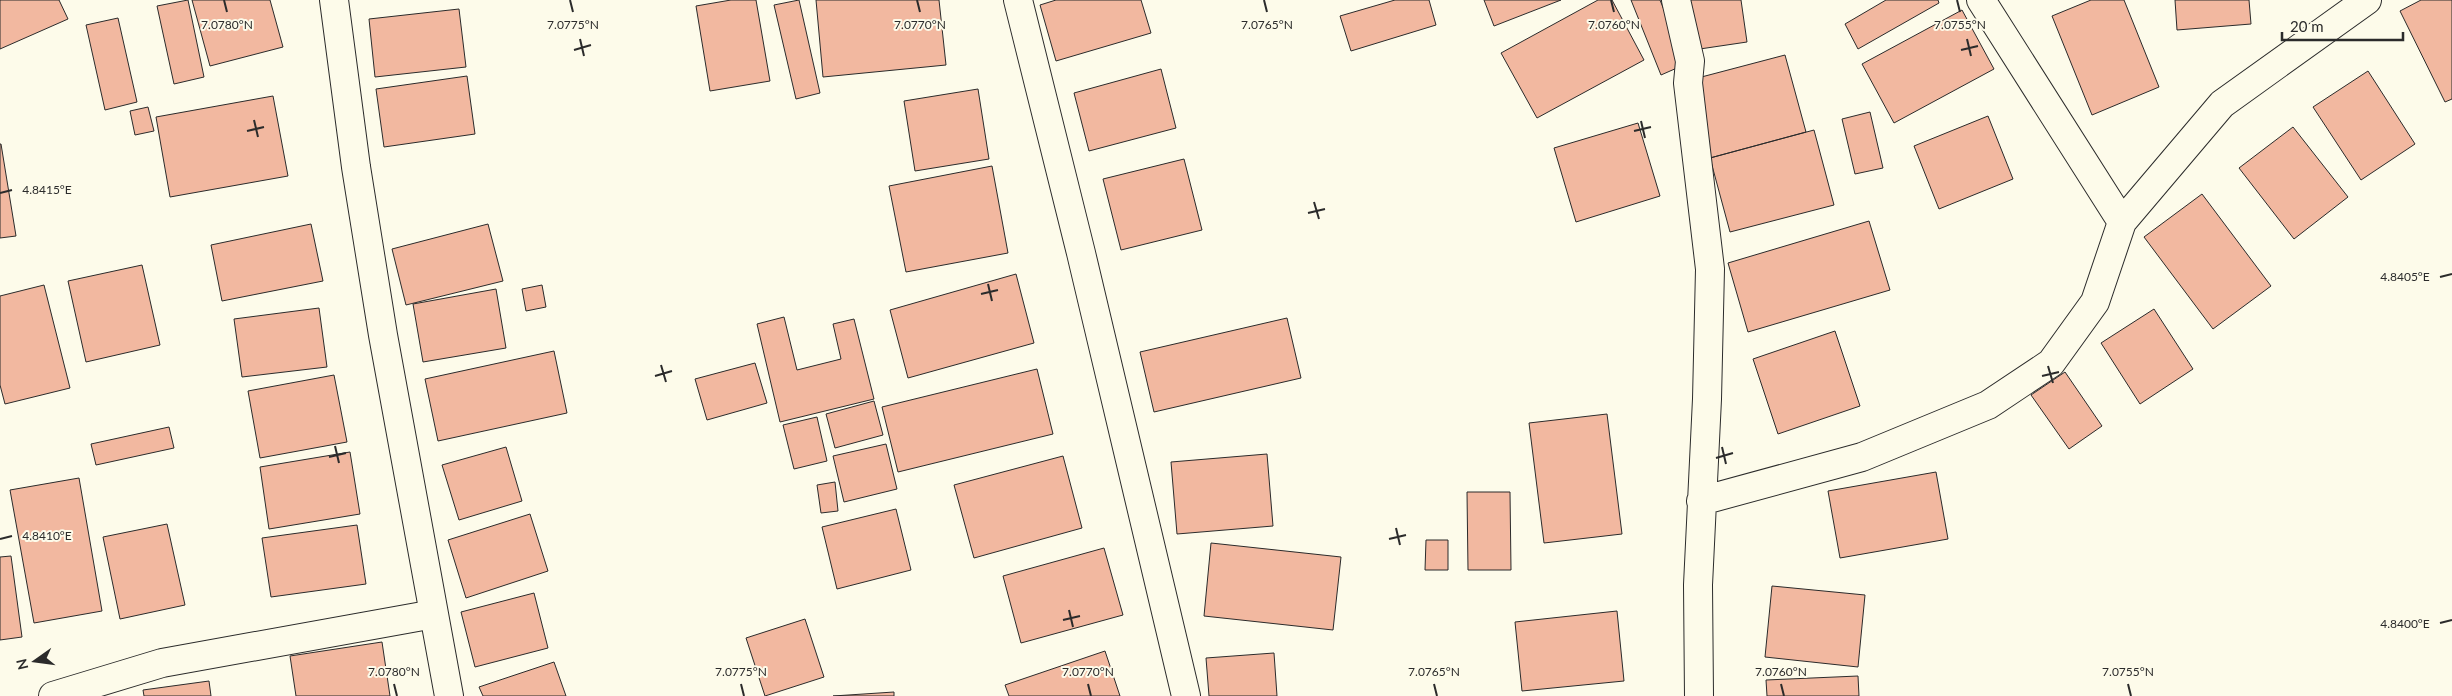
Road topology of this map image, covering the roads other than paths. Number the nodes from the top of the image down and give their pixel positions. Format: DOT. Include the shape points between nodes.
graph roads {
  1 [pos="334,0"];
  2 [pos="1018,0"];
  3 [pos="1676,0"];
  4 [pos="1981,0"];
  5 [pos="2367,0"];
  6 [pos="2122,222"];
  7 [pos="1701,501"];
  8 [pos="434,614"];
  9 [pos="52,696"];
  10 [pos="449,696"];
  11 [pos="1186,696"];
  12 [pos="1699,696"];
  1 -- 8 [label="street" via="378,305"];
  2 -- 11 [label="street"];
  3 -- 7 [label="street" via="1690,61 1688,83 1710,269"];
  4 -- 6 [label="street"];
  5 -- 6 [label="street" via="2222,104"];
  6 -- 7 [label="street" via="2095,302 2062,348 2051,363 1988,405 1862,457"];
  7 -- 12 [label="street"];
  8 -- 9 [label="street" via="162,663"];
  8 -- 10 [label="street"];
}
